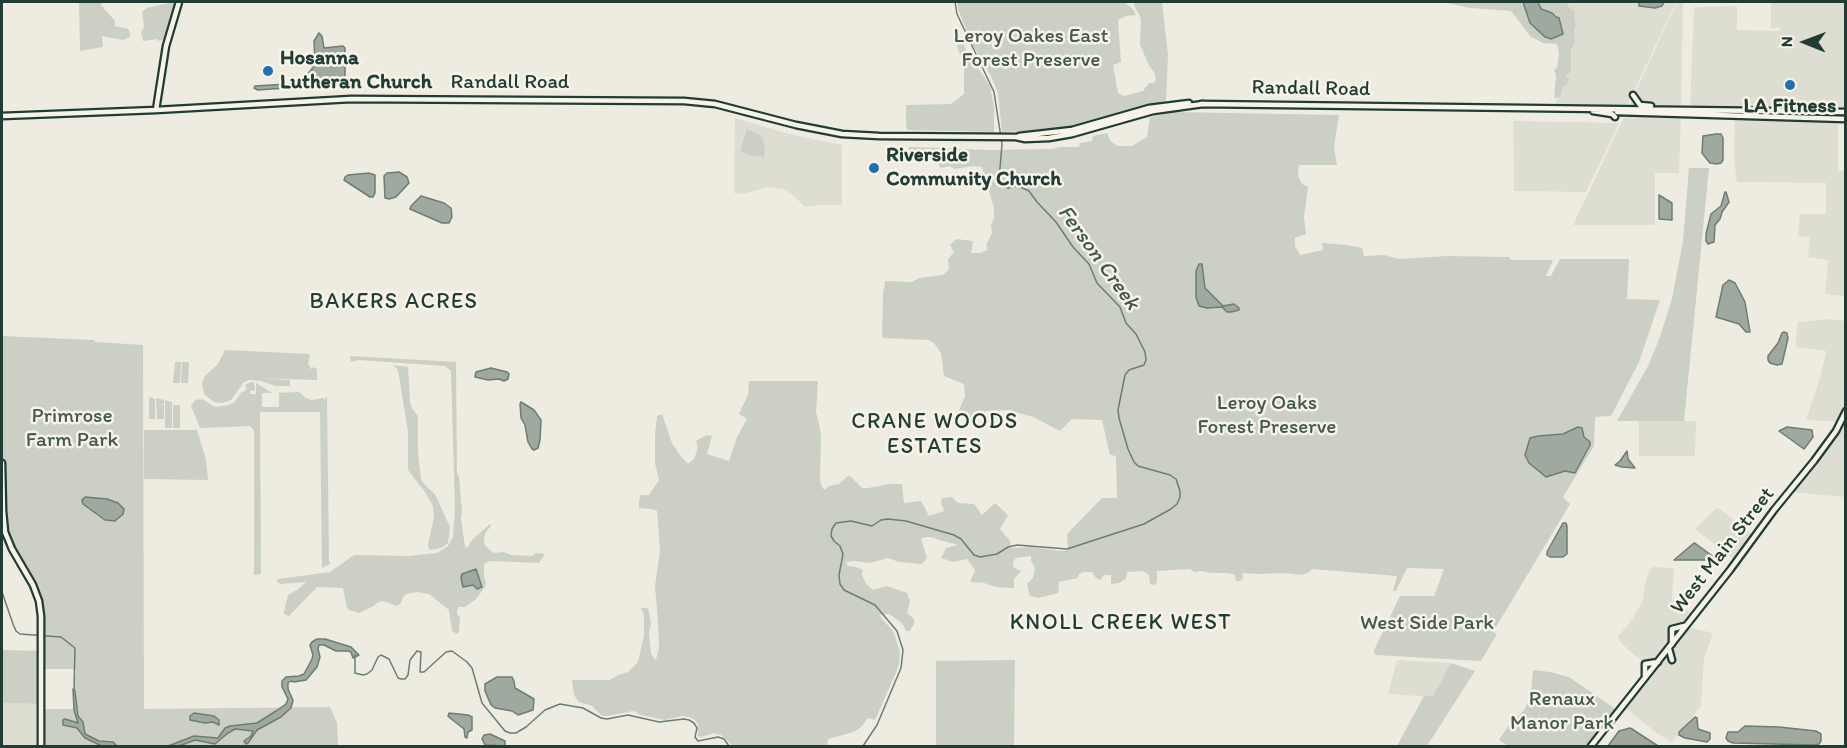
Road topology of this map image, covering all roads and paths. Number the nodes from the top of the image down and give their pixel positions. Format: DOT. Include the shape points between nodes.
graph roads {
  1 [pos="179,2"];
  2 [pos="1633,95"];
  3 [pos="1672,109"];
  4 [pos="1571,110"];
  5 [pos="156,111"];
  6 [pos="1593,111"];
  7 [pos="1845,112"];
  8 [pos="2,116"];
  9 [pos="1615,117"];
  10 [pos="1845,119"];
  11 [pos="1845,411"];
  12 [pos="2,463"];
  13 [pos="1686,625"];
  14 [pos="1670,646"];
  15 [pos="1660,660"];
  16 [pos="41,747"];
  17 [pos="1591,747"];
  1 -- 5 [label="main road" via="166,49"];
  2 -- 3 [label="main road" via="1640,105"];
  3 -- 4 [label="main road"];
  3 -- 7 [label="main road"];
  4 -- 5 [label="main road, Randall Road" via="1186,103 1135,111 1072,130 1016,137 842,134 715,104 684,101 351,99"];
  4 -- 6 [label="main road"];
  5 -- 8 [label="main road, Randall Road"];
  6 -- 9 [label="main road"];
  6 -- 10 [label="main road"];
  11 -- 13 [label="main road, West Main Street" via="1814,461"];
  12 -- 16 [label="main road" via="5,532 36,593 42,616"];
  13 -- 14 [label="main road, West Main Street"];
  13 -- 14 [label="main road" via="1672,629"];
  14 -- 15 [label="main road, West Main Street"];
  14 -- 15 [label="main road" via="1672,660"];
  15 -- 17 [label="main road" via="1645,664 1644,679"];
}
